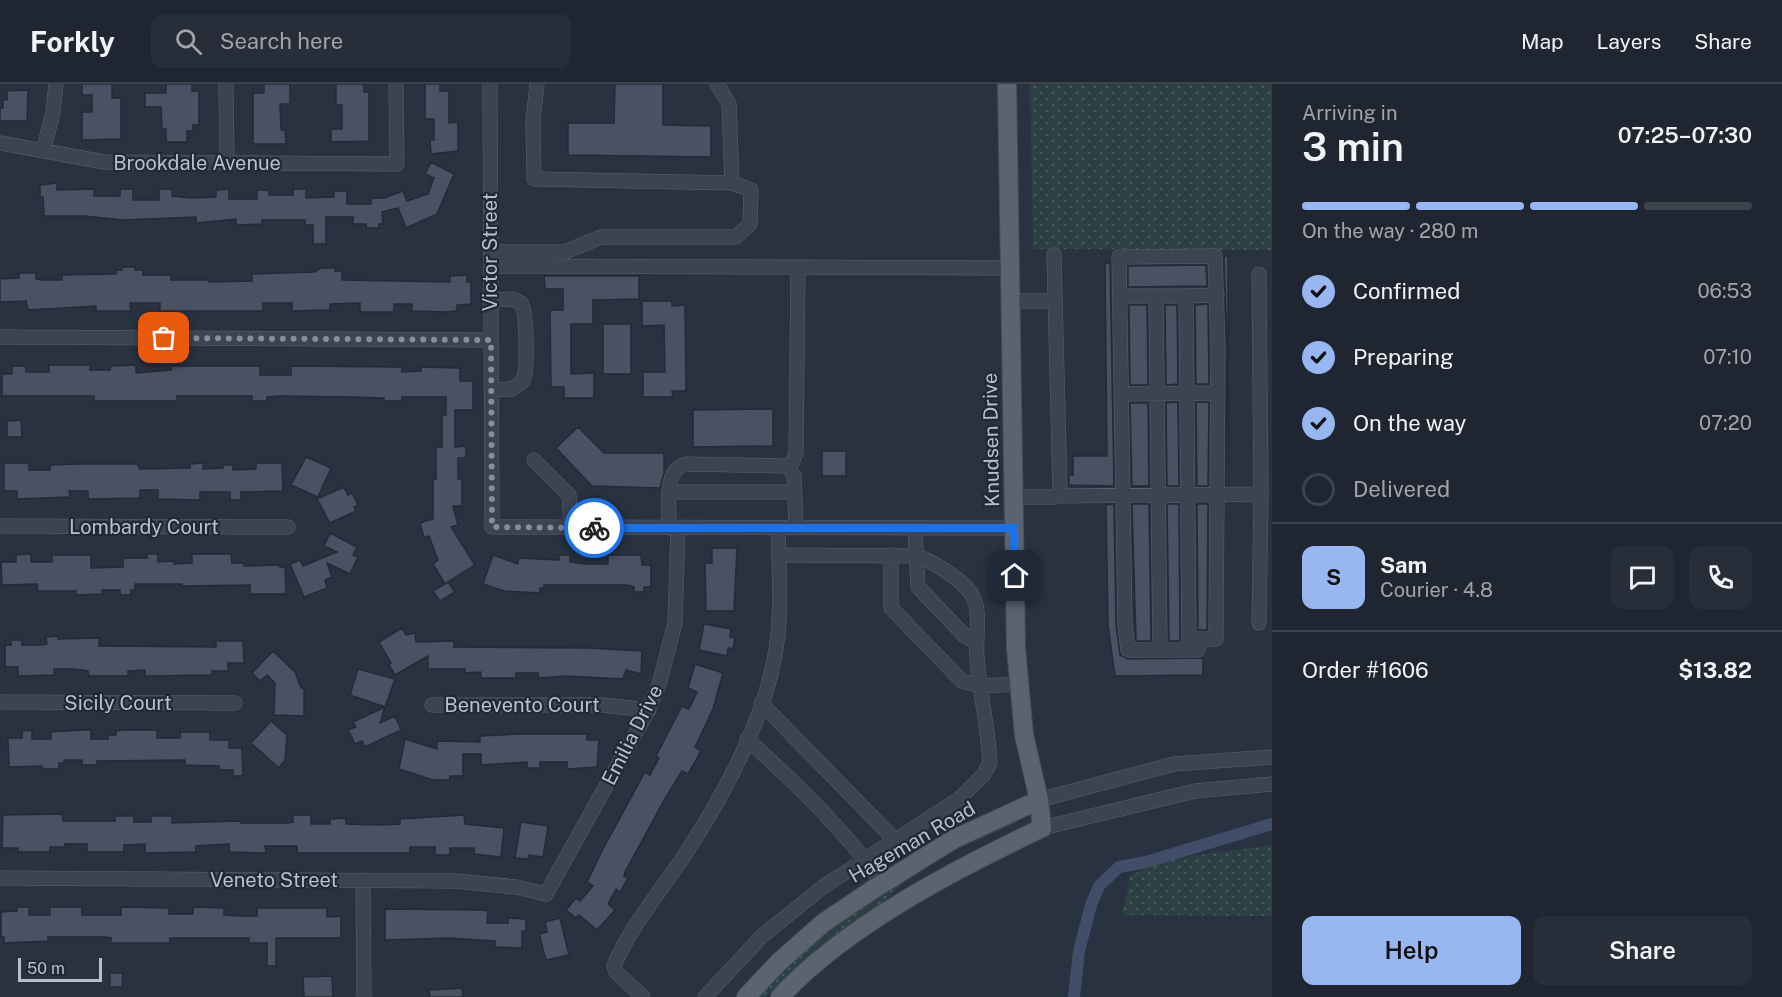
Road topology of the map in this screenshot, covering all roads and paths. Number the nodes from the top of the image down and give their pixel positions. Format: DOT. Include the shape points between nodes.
graph roads {
  1 [pos="56,84"];
  2 [pos="226,84"];
  3 [pos="396,84"];
  4 [pos="490,84"];
  5 [pos="537,84"];
  6 [pos="717,84"];
  7 [pos="1007,84"];
  8 [pos="0,143"];
  9 [pos="42,151"];
  10 [pos="227,163"];
  11 [pos="732,183"];
  12 [pos="1054,255"];
  13 [pos="490,259"];
  14 [pos="798,268"];
  15 [pos="1011,268"];
  16 [pos="1259,274"];
  17 [pos="1217,295"];
  18 [pos="1120,296"];
  19 [pos="1156,296"];
  20 [pos="1186,296"];
  21 [pos="491,300"];
  22 [pos="1012,301"];
  23 [pos="1055,301"];
  24 [pos="0,338"];
  25 [pos="491,340"];
  26 [pos="491,390"];
  27 [pos="1187,393"];
  28 [pos="1218,393"];
  29 [pos="1121,394"];
  30 [pos="1157,394"];
  31 [pos="534,460"];
  32 [pos="790,468"];
  33 [pos="670,492"];
  34 [pos="795,492"];
  35 [pos="1261,494"];
  36 [pos="1122,495"];
  37 [pos="1158,495"];
  38 [pos="1187,495"];
  39 [pos="1217,495"];
  40 [pos="1058,496"];
  41 [pos="1014,497"];
  42 [pos="0,526"];
  43 [pos="288,528"];
  44 [pos="571,528"];
  45 [pos="674,528"];
  46 [pos="778,528"];
  47 [pos="796,528"];
  48 [pos="915,528"];
  49 [pos="1014,528"];
  50 [pos="778,555"];
  51 [pos="891,555"];
  52 [pos="916,556"];
  53 [pos="1259,623"];
  54 [pos="977,643"];
  55 [pos="1160,650"];
  56 [pos="1189,650"];
  57 [pos="1020,684"];
  58 [pos="981,686"];
  59 [pos="0,702"];
  60 [pos="761,703"];
  61 [pos="235,704"];
  62 [pos="432,705"];
  63 [pos="649,710"];
  64 [pos="747,739"];
  65 [pos="1272,758"];
  66 [pos="1272,784"];
  67 [pos="1039,800"];
  68 [pos="1042,828"];
  69 [pos="894,839"];
  70 [pos="865,858"];
  71 [pos="0,878"];
  72 [pos="363,880"];
  73 [pos="882,883"];
  74 [pos="546,894"];
  75 [pos="364,997"];
  76 [pos="643,997"];
  77 [pos="705,997"];
  78 [pos="746,997"];
  79 [pos="780,997"];
  1 -- 9 [label="street"];
  2 -- 10 [label="street"];
  3 -- 10 [label="street, Brookdale Avenue" via="397,164"];
  4 -- 13 [label="street, Victor Street"];
  5 -- 11 [label="street" via="534,179"];
  6 -- 11 [label="street" via="729,104"];
  7 -- 15 [label="main road, Knudsen Drive"];
  8 -- 9 [label="street, Brookdale Avenue"];
  9 -- 10 [label="street, Brookdale Avenue" via="104,162"];
  11 -- 13 [label="street" via="751,190 750,224 736,237 601,237 565,252"];
  12 -- 23 [label="street"];
  13 -- 14 [label="street"];
  13 -- 21 [label="street, Victor Street"];
  14 -- 15 [label="street"];
  14 -- 32 [label="street" via="796,453"];
  15 -- 22 [label="main road, Knudsen Drive"];
  16 -- 35 [label="street"];
  17 -- 18 [label="street" via="1215,256 1119,257"];
  17 -- 20 [label="street"];
  17 -- 28 [label="street"];
  18 -- 19 [label="street"];
  18 -- 29 [label="street"];
  19 -- 20 [label="street"];
  19 -- 30 [label="street"];
  20 -- 27 [label="street"];
  21 -- 25 [label="street, Victor Street"];
  21 -- 26 [label="street" via="521,303 525,331 523,381 512,389"];
  22 -- 23 [label="street"];
  22 -- 41 [label="main road, Knudsen Drive"];
  23 -- 40 [label="street"];
  24 -- 25 [label="street"];
  25 -- 26 [label="street, Victor Street"];
  26 -- 44 [label="street, Victor Street" via="492,527"];
  27 -- 28 [label="street"];
  27 -- 30 [label="street"];
  27 -- 38 [label="street"];
  28 -- 39 [label="street"];
  29 -- 30 [label="street"];
  29 -- 36 [label="street"];
  30 -- 37 [label="street"];
  31 -- 44 [label="street" via="569,495"];
  32 -- 33 [label="street" via="686,464 672,474"];
  32 -- 34 [label="street"];
  33 -- 34 [label="street"];
  33 -- 45 [label="street, Emilia Drive"];
  34 -- 47 [label="street"];
  35 -- 39 [label="street"];
  35 -- 53 [label="street"];
  36 -- 37 [label="street"];
  36 -- 40 [label="street"];
  36 -- 55 [label="street" via="1128,650"];
  37 -- 38 [label="street"];
  37 -- 55 [label="street"];
  38 -- 39 [label="street"];
  38 -- 56 [label="street"];
  39 -- 56 [label="street" via="1216,639 1199,639 1198,650"];
  40 -- 41 [label="street"];
  41 -- 49 [label="main road, Knudsen Drive"];
  42 -- 43 [label="street, Lombardy Court"];
  44 -- 45 [label="street"];
  45 -- 46 [label="street"];
  45 -- 63 [label="street, Emilia Drive" via="675,623 669,655"];
  46 -- 47 [label="street"];
  46 -- 50 [label="street"];
  47 -- 48 [label="street"];
  48 -- 49 [label="street"];
  48 -- 52 [label="street"];
  49 -- 57 [label="main road, Knudsen Drive"];
  50 -- 51 [label="street"];
  50 -- 60 [label="street" via="774,660"];
  51 -- 52 [label="street"];
  51 -- 58 [label="street" via="891,608 962,681"];
  52 -- 54 [label="street" via="918,587 964,635"];
  52 -- 54 [label="street" via="933,561 974,598"];
  54 -- 58 [label="street"];
  55 -- 56 [label="street"];
  57 -- 58 [label="street"];
  57 -- 67 [label="main road, Knudsen Drive" via="1024,735"];
  58 -- 69 [label="street" via="988,769 959,799"];
  59 -- 61 [label="street, Sicily Court"];
  60 -- 64 [label="street"];
  60 -- 69 [label="street"];
  62 -- 63 [label="street, Benevento Court" via="603,705"];
  63 -- 74 [label="street, Emilia Drive"];
  64 -- 70 [label="street"];
  64 -- 76 [label="street" via="689,849 618,957 616,972"];
  65 -- 67 [label="street, Hageman Road" via="1174,764"];
  66 -- 68 [label="street" via="1195,791"];
  67 -- 68 [label="main road, Knudsen Drive"];
  67 -- 73 [label="main road, Hageman Road" via="954,839"];
  68 -- 79 [label="main road" via="975,860 878,918 832,951"];
  69 -- 70 [label="street"];
  70 -- 73 [label="street"];
  70 -- 77 [label="street" via="761,937"];
  71 -- 72 [label="street, Veneto Street"];
  72 -- 74 [label="street, Veneto Street" via="486,883"];
  72 -- 75 [label="street"];
  73 -- 78 [label="main road, Hageman Road" via="823,923"];
}
